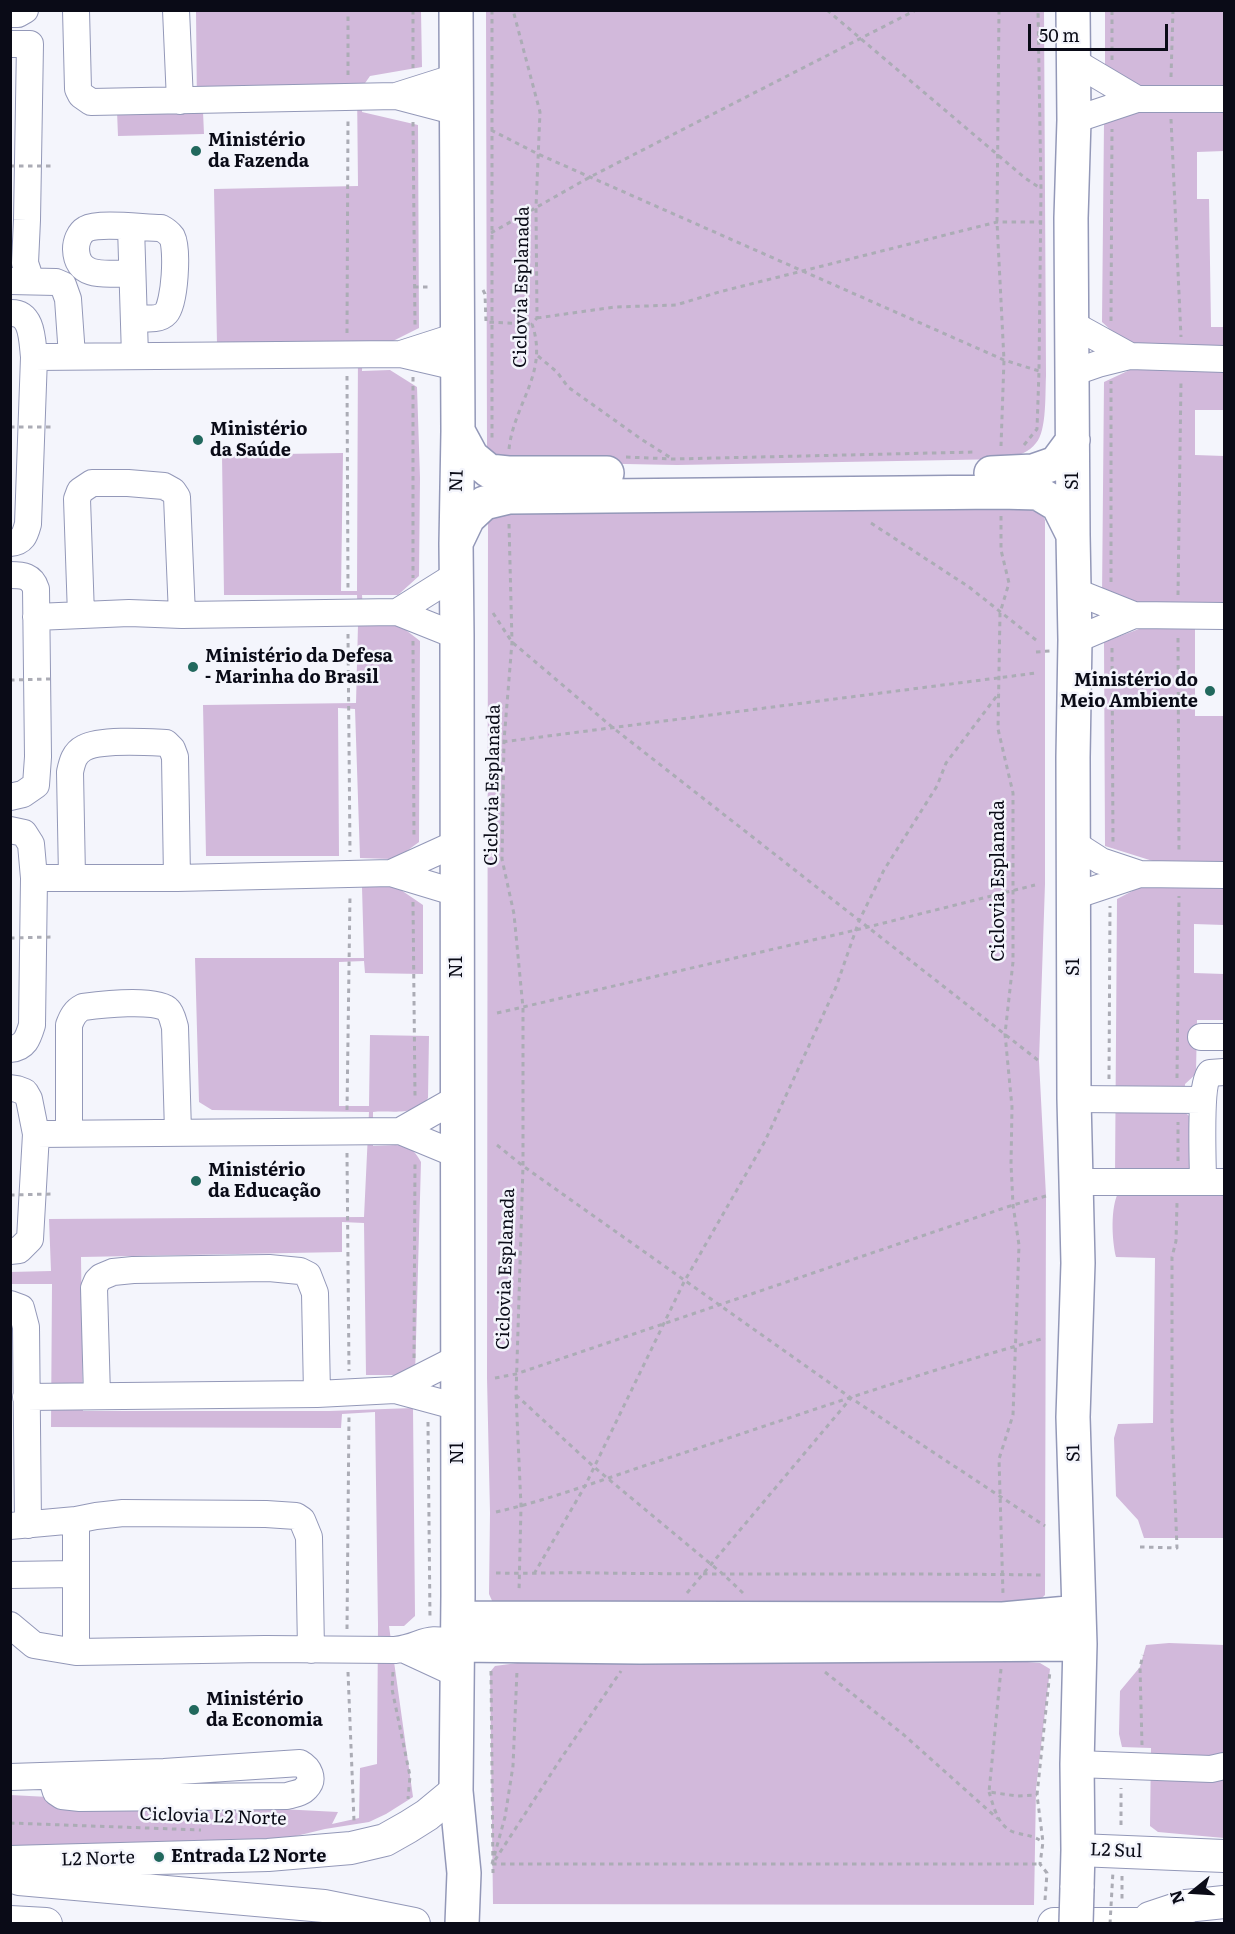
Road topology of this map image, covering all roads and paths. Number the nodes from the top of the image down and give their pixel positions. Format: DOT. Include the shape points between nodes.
graph roads {
  1 [pos="25,10"];
  2 [pos="76,10"];
  3 [pos="176,10"];
  4 [pos="348,10"];
  5 [pos="413,10"];
  6 [pos="456,10"];
  7 [pos="492,10"];
  8 [pos="513,10"];
  9 [pos="827,10"];
  10 [pos="916,10"];
  11 [pos="999,10"];
  12 [pos="1038,10"];
  13 [pos="1073,10"];
  14 [pos="1112,10"];
  15 [pos="1173,10"];
  16 [pos="10,14"];
  17 [pos="861,39"];
  18 [pos="20,44"];
  19 [pos="1073,61"];
  20 [pos="456,77"];
  21 [pos="408,95"];
  22 [pos="1112,96"];
  23 [pos="348,97"];
  24 [pos="1170,98"];
  25 [pos="1224,99"];
  26 [pos="180,101"];
  27 [pos="456,112"];
  28 [pos="1074,120"];
  29 [pos="491,130"];
  30 [pos="538,154"];
  31 [pos="998,155"];
  32 [pos="10,166"];
  33 [pos="54,166"];
  34 [pos="590,177"];
  35 [pos="1041,189"];
  36 [pos="536,207"];
  37 [pos="997,222"];
  38 [pos="1040,222"];
  39 [pos="131,227"];
  40 [pos="491,233"];
  41 [pos="803,271"];
  42 [pos="19,272"];
  43 [pos="132,273"];
  44 [pos="10,313"];
  45 [pos="134,318"];
  46 [pos="537,318"];
  47 [pos="1072,324"];
  48 [pos="457,351"];
  49 [pos="409,354"];
  50 [pos="1117,354"];
  51 [pos="347,355"];
  52 [pos="72,356"];
  53 [pos="135,356"];
  54 [pos="538,356"];
  55 [pos="34,357"];
  56 [pos="1182,358"];
  57 [pos="1004,360"];
  58 [pos="1224,360"];
  59 [pos="1039,371"];
  60 [pos="1072,373"];
  61 [pos="10,427"];
  62 [pos="53,427"];
  63 [pos="458,431"];
  64 [pos="1072,440"];
  65 [pos="626,457"];
  66 [pos="673,459"];
  67 [pos="995,467"];
  68 [pos="503,473"];
  69 [pos="871,524"];
  70 [pos="1073,535"];
  71 [pos="10,543"];
  72 [pos="456,560"];
  73 [pos="10,575"];
  74 [pos="1074,591"];
  75 [pos="408,610"];
  76 [pos="348,613"];
  77 [pos="493,613"];
  78 [pos="1000,613"];
  79 [pos="81,615"];
  80 [pos="182,615"];
  81 [pos="1119,615"];
  82 [pos="1178,615"];
  83 [pos="1224,616"];
  84 [pos="36,617"];
  85 [pos="457,636"];
  86 [pos="1036,640"];
  87 [pos="1075,640"];
  88 [pos="512,642"];
  89 [pos="1036,673"];
  90 [pos="1000,678"];
  91 [pos="50,679"];
  92 [pos="10,680"];
  93 [pos="1000,692"];
  94 [pos="612,727"];
  95 [pos="504,741"];
  96 [pos="494,743"];
  97 [pos="10,797"];
  98 [pos="10,830"];
  99 [pos="457,843"];
  100 [pos="1073,843"];
  101 [pos="406,871"];
  102 [pos="350,874"];
  103 [pos="1179,874"];
  104 [pos="1111,875"];
  105 [pos="1224,875"];
  106 [pos="72,877"];
  107 [pos="34,878"];
  108 [pos="177,878"];
  109 [pos="1035,885"];
  110 [pos="1012,892"];
  111 [pos="458,893"];
  112 [pos="1074,896"];
  113 [pos="859,921"];
  114 [pos="867,927"];
  115 [pos="856,930"];
  116 [pos="52,937"];
  117 [pos="10,938"];
  118 [pos="523,1008"];
  119 [pos="497,1013"];
  120 [pos="1005,1034"];
  121 [pos="10,1049"];
  122 [pos="1040,1061"];
  123 [pos="1224,1072"];
  124 [pos="1109,1081"];
  125 [pos="1177,1083"];
  126 [pos="10,1088"];
  127 [pos="458,1098"];
  128 [pos="1074,1099"];
  129 [pos="1203,1100"];
  130 [pos="1178,1117"];
  131 [pos="410,1130"];
  132 [pos="347,1131"];
  133 [pos="178,1132"];
  134 [pos="69,1133"];
  135 [pos="36,1134"];
  136 [pos="497,1145"];
  137 [pos="458,1155"];
  138 [pos="1178,1163"];
  139 [pos="522,1167"];
  140 [pos="1076,1182"];
  141 [pos="1214,1182"];
  142 [pos="52,1194"];
  143 [pos="10,1195"];
  144 [pos="1046,1196"];
  145 [pos="1177,1202"];
  146 [pos="1013,1205"];
  147 [pos="10,1251"];
  148 [pos="684,1282"];
  149 [pos="10,1304"];
  150 [pos="718,1306"];
  151 [pos="663,1324"];
  152 [pos="1045,1338"];
  153 [pos="1015,1347"];
  154 [pos="458,1358"];
  155 [pos="516,1374"];
  156 [pos="495,1378"];
  157 [pos="349,1393"];
  158 [pos="317,1394"];
  159 [pos="424,1394"];
  160 [pos="516,1395"];
  161 [pos="97,1396"];
  162 [pos="26,1397"];
  163 [pos="851,1398"];
  164 [pos="594,1467"];
  165 [pos="608,1478"];
  166 [pos="585,1486"];
  167 [pos="1000,1496"];
  168 [pos="521,1506"];
  169 [pos="496,1512"];
  170 [pos="76,1520"];
  171 [pos="19,1525"];
  172 [pos="1045,1526"];
  173 [pos="1140,1547"];
  174 [pos="711,1566"];
  175 [pos="496,1573"];
  176 [pos="75,1574"];
  177 [pos="518,1574"];
  178 [pos="534,1574"];
  179 [pos="1003,1574"];
  180 [pos="10,1575"];
  181 [pos="703,1575"];
  182 [pos="724,1575"];
  183 [pos="1045,1575"];
  184 [pos="519,1595"];
  185 [pos="1003,1596"];
  186 [pos="680,1601"];
  187 [pos="1079,1612"];
  188 [pos="10,1625"];
  189 [pos="450,1640"];
  190 [pos="1080,1644"];
  191 [pos="399,1649"];
  192 [pos="311,1650"];
  193 [pos="347,1650"];
  194 [pos="76,1652"];
  195 [pos="1143,1655"];
  196 [pos="1002,1660"];
  197 [pos="518,1664"];
  198 [pos="624,1667"];
  199 [pos="1050,1669"];
  200 [pos="823,1671"];
  201 [pos="490,1672"];
  202 [pos="1142,1748"];
  203 [pos="1077,1764"];
  204 [pos="1224,1766"];
  205 [pos="51,1776"];
  206 [pos="10,1777"];
  207 [pos="1121,1786"];
  208 [pos="456,1791"];
  209 [pos="989,1792"];
  210 [pos="1037,1795"];
  211 [pos="408,1807"];
  212 [pos="998,1819"];
  213 [pos="10,1823"];
  214 [pos="1121,1825"];
  215 [pos="211,1830"];
  216 [pos="1043,1842"];
  217 [pos="357,1846"];
  218 [pos="1078,1850"];
  219 [pos="1224,1856"];
  220 [pos="10,1862"];
  221 [pos="1040,1864"];
  222 [pos="483,1870"];
  223 [pos="1113,1871"];
  224 [pos="1122,1872"];
  225 [pos="10,1878"];
  226 [pos="1224,1902"];
  227 [pos="1050,1913"];
  228 [pos="1124,1916"];
  229 [pos="10,1922"];
  230 [pos="46,1923"];
  231 [pos="414,1923"];
  232 [pos="462,1923"];
  233 [pos="1076,1923"];
  234 [pos="1179,1923"];
  1 -- 16 [label="lane"];
  2 -- 26 [label="lane" via="78,89 86,99"];
  3 -- 26 [label="lane"];
  4 -- 23 [label="path"];
  5 -- 21 [label="path"];
  6 -- 20 [label="highway, N1"];
  7 -- 29 [label="path"];
  8 -- 30 [label="path, Ciclovia Esplanada" via="540,112"];
  9 -- 17 [label="path"];
  10 -- 17 [label="path"];
  11 -- 31 [label="path, Ciclovia Esplanada"];
  12 -- 35 [label="path"];
  13 -- 19 [label="highway, S1"];
  14 -- 22 [label="path"];
  15 -- 24 [label="path"];
  17 -- 31 [label="path"];
  17 -- 34 [label="path"];
  18 -- 42 [label="lane" via="27,220"];
  19 -- 22 [label="lane"];
  19 -- 28 [label="highway, S1"];
  20 -- 21 [label="lane"];
  20 -- 27 [label="highway, N1"];
  21 -- 23 [label="lane"];
  21 -- 27 [label="lane"];
  21 -- 49 [label="path" via="415,325"];
  22 -- 24 [label="lane"];
  22 -- 28 [label="lane"];
  22 -- 50 [label="path"];
  23 -- 26 [label="lane"];
  23 -- 51 [label="path"];
  24 -- 25 [label="lane"];
  24 -- 56 [label="path"];
  27 -- 48 [label="highway, N1"];
  28 -- 47 [label="highway, S1"];
  29 -- 30 [label="path"];
  29 -- 40 [label="path"];
  30 -- 34 [label="path"];
  30 -- 36 [label="path, Ciclovia Esplanada"];
  31 -- 35 [label="path"];
  31 -- 37 [label="path, Ciclovia Esplanada"];
  32 -- 33 [label="path, bridge"];
  34 -- 36 [label="path"];
  34 -- 41 [label="path"];
  35 -- 38 [label="path"];
  36 -- 40 [label="path"];
  36 -- 46 [label="path, Ciclovia Esplanada"];
  37 -- 38 [label="path"];
  37 -- 41 [label="path"];
  37 -- 57 [label="path, Ciclovia Esplanada"];
  38 -- 59 [label="path"];
  39 -- 43 [label="lane"];
  39 -- 43 [label="lane" via="87,229 76,247 77,259 89,271"];
  39 -- 45 [label="lane" via="161,228 168,232 174,245 174,276 166,314"];
  40 -- 68 [label="path"];
  41 -- 46 [label="path" via="676,306 615,307"];
  41 -- 57 [label="path"];
  42 -- 52 [label="lane" via="56,282 66,289"];
  43 -- 45 [label="lane"];
  44 -- 55 [label="lane" via="17,312 27,321"];
  45 -- 53 [label="lane"];
  46 -- 54 [label="path, Ciclovia Esplanada" via="532,324"];
  47 -- 50 [label="lane"];
  47 -- 60 [label="highway, S1"];
  48 -- 49 [label="lane"];
  48 -- 63 [label="highway, N1"];
  49 -- 51 [label="lane"];
  49 -- 75 [label="path"];
  50 -- 56 [label="lane"];
  50 -- 60 [label="lane"];
  50 -- 81 [label="path"];
  51 -- 53 [label="lane"];
  51 -- 76 [label="path"];
  52 -- 53 [label="lane"];
  52 -- 55 [label="lane"];
  54 -- 66 [label="path" via="558,372 568,387"];
  54 -- 68 [label="path, Ciclovia Esplanada"];
  55 -- 71 [label="lane" via="28,524 22,540"];
  56 -- 58 [label="lane"];
  56 -- 82 [label="path"];
  57 -- 59 [label="path"];
  57 -- 67 [label="path, Ciclovia Esplanada"];
  59 -- 67 [label="path" via="1037,429 1025,445"];
  60 -- 64 [label="highway, S1"];
  61 -- 62 [label="path, bridge"];
  63 -- 68 [label="highway" via="472,457 489,471"];
  63 -- 72 [label="highway, N1"];
  64 -- 67 [label="highway" via="1056,463 1033,471"];
  64 -- 70 [label="highway, S1"];
  65 -- 66 [label="path"];
  66 -- 67 [label="path"];
  67 -- 68 [label="highway"];
  67 -- 70 [label="highway" via="1058,505"];
  67 -- 78 [label="path, Ciclovia Esplanada" via="1001,550 1009,583"];
  68 -- 72 [label="highway" via="484,503 468,518"];
  68 -- 88 [label="path, Ciclovia Esplanada"];
  69 -- 78 [label="path" via="969,586"];
  70 -- 74 [label="highway, S1"];
  72 -- 75 [label="lane"];
  72 -- 85 [label="highway, N1"];
  73 -- 84 [label="lane" via="21,575 34,583"];
  74 -- 81 [label="lane"];
  74 -- 87 [label="highway, S1"];
  75 -- 76 [label="lane"];
  75 -- 85 [label="lane"];
  75 -- 101 [label="path"];
  76 -- 80 [label="lane"];
  76 -- 102 [label="path"];
  77 -- 88 [label="path"];
  78 -- 86 [label="path"];
  78 -- 90 [label="path, Ciclovia Esplanada"];
  79 -- 80 [label="lane"];
  79 -- 80 [label="lane" via="77,499 80,491 92,483 164,486 173,491 177,498"];
  79 -- 84 [label="lane"];
  81 -- 82 [label="lane"];
  81 -- 87 [label="lane"];
  81 -- 104 [label="path"];
  82 -- 83 [label="lane"];
  82 -- 103 [label="path"];
  84 -- 97 [label="lane" via="36,784"];
  85 -- 99 [label="highway, N1"];
  87 -- 100 [label="highway, S1"];
  88 -- 94 [label="path"];
  88 -- 95 [label="path, Ciclovia Esplanada"];
  89 -- 90 [label="path"];
  90 -- 93 [label="path, Ciclovia Esplanada"];
  90 -- 94 [label="path"];
  91 -- 92 [label="path, bridge"];
  93 -- 110 [label="path, Ciclovia Esplanada" via="998,729 1013,793"];
  93 -- 113 [label="path" via="946,763 937,786 884,870"];
  94 -- 95 [label="path"];
  94 -- 113 [label="path"];
  95 -- 96 [label="path"];
  95 -- 118 [label="path, Ciclovia Esplanada" via="502,859 514,914"];
  98 -- 107 [label="lane" via="24,833 31,844"];
  99 -- 101 [label="lane"];
  99 -- 111 [label="highway, N1"];
  100 -- 104 [label="lane" via="1101,861"];
  100 -- 112 [label="highway, S1"];
  101 -- 102 [label="lane"];
  101 -- 111 [label="lane"];
  101 -- 131 [label="path"];
  102 -- 108 [label="lane"];
  102 -- 132 [label="path"];
  103 -- 104 [label="lane"];
  103 -- 105 [label="lane"];
  103 -- 125 [label="path"];
  104 -- 112 [label="lane"];
  104 -- 124 [label="path"];
  106 -- 107 [label="lane"];
  106 -- 108 [label="lane"];
  106 -- 108 [label="lane" via="73,759 84,748 97,744 134,742 166,743 172,749 176,767"];
  107 -- 121 [label="lane" via="32,1025 24,1044"];
  109 -- 110 [label="path"];
  110 -- 114 [label="path"];
  110 -- 120 [label="path, Ciclovia Esplanada" via="1012,962"];
  111 -- 127 [label="highway, N1"];
  112 -- 128 [label="highway, S1"];
  113 -- 114 [label="path"];
  113 -- 115 [label="path"];
  114 -- 115 [label="path"];
  114 -- 120 [label="path"];
  115 -- 118 [label="path"];
  115 -- 148 [label="path" via="836,987 765,1141"];
  116 -- 117 [label="path, bridge"];
  118 -- 119 [label="path"];
  118 -- 139 [label="path, Ciclovia Esplanada"];
  120 -- 122 [label="path"];
  120 -- 146 [label="path, Ciclovia Esplanada" via="1012,1107"];
  123 -- 129 [label="lane" via="1207,1075"];
  126 -- 135 [label="lane" via="25,1092 29,1099"];
  127 -- 131 [label="lane"];
  127 -- 137 [label="highway, N1"];
  128 -- 129 [label="lane"];
  128 -- 140 [label="highway, S1"];
  129 -- 141 [label="lane"];
  130 -- 138 [label="path"];
  131 -- 132 [label="lane"];
  131 -- 137 [label="lane"];
  131 -- 159 [label="path"];
  132 -- 133 [label="lane"];
  132 -- 157 [label="path"];
  133 -- 134 [label="lane"];
  133 -- 134 [label="lane" via="172,1017 163,1006 140,1003 82,1007 72,1018"];
  134 -- 135 [label="lane"];
  135 -- 147 [label="lane" via="30,1239 19,1250"];
  136 -- 139 [label="path"];
  137 -- 154 [label="highway, N1"];
  139 -- 148 [label="path"];
  139 -- 155 [label="path, Ciclovia Esplanada"];
  140 -- 141 [label="lane"];
  140 -- 187 [label="highway, S1" via="1074,1417"];
  142 -- 143 [label="path, bridge"];
  144 -- 146 [label="path"];
  145 -- 173 [label="path" via="1172,1257 1172,1422 1177,1548"];
  146 -- 150 [label="path"];
  146 -- 153 [label="path, Ciclovia Esplanada" via="1019,1245"];
  148 -- 150 [label="path"];
  148 -- 151 [label="path"];
  149 -- 162 [label="lane" via="21,1308 24,1317"];
  150 -- 151 [label="path"];
  150 -- 163 [label="path"];
  151 -- 155 [label="path"];
  151 -- 164 [label="path"];
  152 -- 153 [label="path"];
  153 -- 163 [label="path"];
  153 -- 167 [label="path, Ciclovia Esplanada" via="1013,1415 999,1459"];
  154 -- 159 [label="highway, N1"];
  154 -- 159 [label="lane"];
  155 -- 156 [label="path"];
  155 -- 160 [label="path, Ciclovia Esplanada"];
  157 -- 158 [label="lane"];
  157 -- 159 [label="lane"];
  157 -- 193 [label="path"];
  158 -- 161 [label="lane"];
  158 -- 161 [label="lane" via="315,1293 308,1275 279,1269 221,1269 112,1272 97,1281"];
  159 -- 189 [label="highway, N1"];
  159 -- 189 [label="path" via="430,1594"];
  160 -- 164 [label="path"];
  160 -- 168 [label="path, Ciclovia Esplanada"];
  161 -- 162 [label="lane"];
  162 -- 171 [label="lane"];
  163 -- 165 [label="path"];
  163 -- 167 [label="path"];
  163 -- 174 [label="path"];
  164 -- 165 [label="path"];
  164 -- 166 [label="path"];
  165 -- 166 [label="path"];
  165 -- 174 [label="path"];
  166 -- 168 [label="path"];
  166 -- 178 [label="path"];
  167 -- 172 [label="path"];
  167 -- 179 [label="path, Ciclovia Esplanada"];
  168 -- 169 [label="path"];
  168 -- 177 [label="path, Ciclovia Esplanada"];
  170 -- 171 [label="lane"];
  170 -- 176 [label="lane"];
  170 -- 192 [label="lane" via="123,1513 296,1516 309,1537"];
  174 -- 181 [label="path"];
  174 -- 182 [label="path"];
  175 -- 177 [label="path"];
  176 -- 180 [label="lane"];
  176 -- 194 [label="lane"];
  177 -- 178 [label="path"];
  177 -- 184 [label="path, Ciclovia Esplanada"];
  178 -- 181 [label="path"];
  179 -- 182 [label="path"];
  179 -- 183 [label="path"];
  179 -- 185 [label="path, Ciclovia Esplanada"];
  181 -- 182 [label="path"];
  181 -- 186 [label="path"];
  187 -- 189 [label="highway" via="1003,1619"];
  187 -- 190 [label="highway, S1"];
  188 -- 194 [label="lane" via="34,1645"];
  189 -- 190 [label="highway" via="518,1647"];
  189 -- 191 [label="lane" via="433,1639"];
  189 -- 208 [label="highway, N1"];
  190 -- 203 [label="highway, S1"];
  191 -- 193 [label="lane"];
  191 -- 211 [label="path" via="392,1689 410,1776"];
  192 -- 193 [label="lane"];
  192 -- 194 [label="lane"];
  193 -- 217 [label="path"];
  195 -- 202 [label="path"];
  196 -- 209 [label="path"];
  197 -- 222 [label="path" via="513,1766 505,1817"];
  198 -- 222 [label="path"];
  199 -- 210 [label="path"];
  200 -- 212 [label="path"];
  201 -- 222 [label="path"];
  203 -- 204 [label="lane" via="1211,1769"];
  203 -- 218 [label="highway, S1"];
  205 -- 205 [label="lane" via="56,1792 80,1798 287,1796 306,1788 310,1780 307,1767 300,1763"];
  205 -- 206 [label="lane"];
  207 -- 214 [label="path"];
  208 -- 217 [label="main road, L2 Norte" via="427,1815 385,1840"];
  208 -- 222 [label="highway, N1"];
  209 -- 210 [label="path"];
  209 -- 212 [label="path"];
  210 -- 216 [label="path"];
  212 -- 216 [label="path" via="1009,1830"];
  213 -- 215 [label="path, Ciclovia L2 Norte"];
  216 -- 221 [label="path"];
  217 -- 220 [label="main road, L2 Norte" via="268,1854"];
  218 -- 219 [label="main road, L2 Sul"];
  218 -- 233 [label="highway, S1, bridge"];
  221 -- 222 [label="path"];
  221 -- 227 [label="path" via="1047,1873"];
  222 -- 232 [label="highway, N1"];
  223 -- 228 [label="path, bridge"];
  224 -- 228 [label="path"];
  225 -- 231 [label="main road" via="324,1906"];
  226 -- 228 [label="main road" via="1186,1906 1154,1916"];
  227 -- 228 [label="main road"];
  228 -- 234 [label="main road"];
  229 -- 230 [label="main road"];
}
